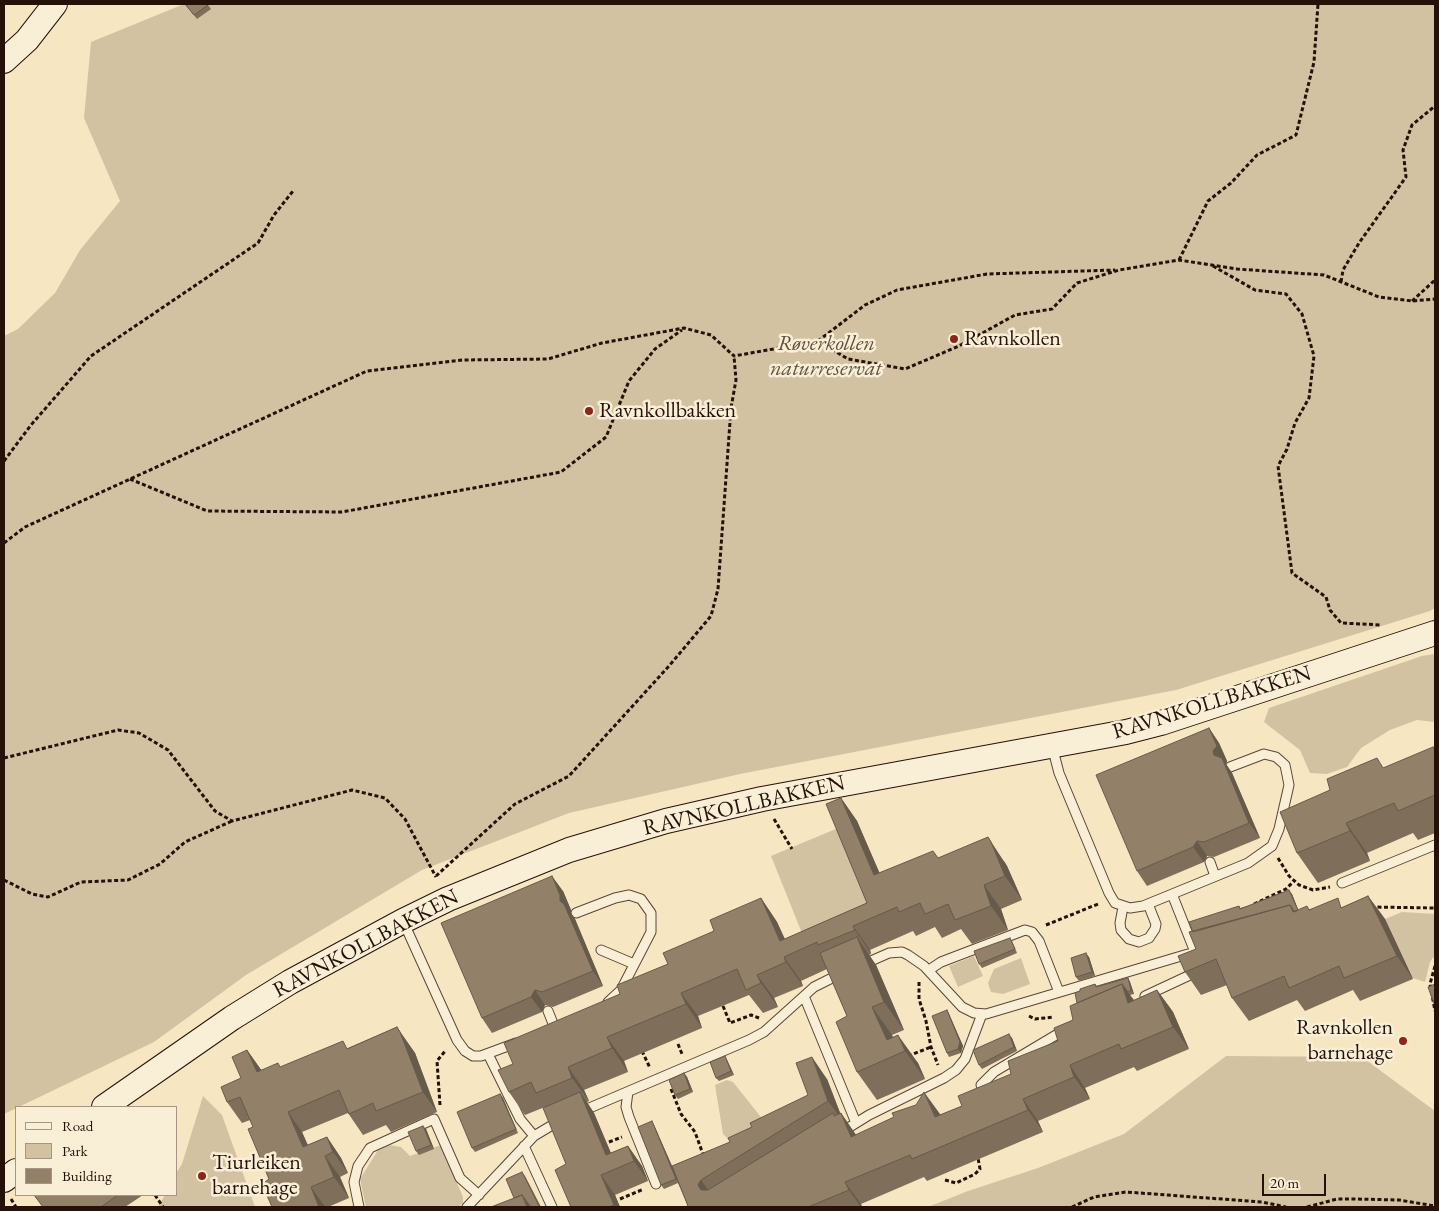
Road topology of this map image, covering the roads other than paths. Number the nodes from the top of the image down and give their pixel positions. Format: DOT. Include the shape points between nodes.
graph roads {
  1 [pos="55,4"];
  2 [pos="4,61"];
  3 [pos="1435,633"];
  4 [pos="1052,746"];
  5 [pos="1230,767"];
  6 [pos="1435,845"];
  7 [pos="1210,862"];
  8 [pos="1215,876"];
  9 [pos="1342,883"];
  10 [pos="1172,894"];
  11 [pos="1148,904"];
  12 [pos="1123,907"];
  13 [pos="576,914"];
  14 [pos="403,921"];
  15 [pos="601,950"];
  16 [pos="1199,951"];
  17 [pos="634,964"];
  18 [pos="929,970"];
  19 [pos="1059,992"];
  20 [pos="804,996"];
  21 [pos="1136,1000"];
  22 [pos="601,1006"];
  23 [pos="548,1011"];
  24 [pos="982,1014"];
  25 [pos="554,1026"];
  26 [pos="1074,1026"];
  27 [pos="528,1037"];
  28 [pos="488,1054"];
  29 [pos="981,1085"];
  30 [pos="628,1092"];
  31 [pos="105,1106"];
  32 [pos="856,1123"];
  33 [pos="534,1136"];
  34 [pos="834,1136"];
  35 [pos="524,1146"];
  36 [pos="15,1172"];
  37 [pos="4,1180"];
  38 [pos="656,1184"];
  39 [pos="479,1194"];
  40 [pos="359,1207"];
  41 [pos="467,1207"];
  42 [pos="552,1207"];
  1 -- 2 [label="street" via="27,40"];
  3 -- 4 [label="street, RAVNKOLLBAKKEN" via="1161,723"];
  4 -- 12 [label="lane" via="1062,781 1108,893 1115,903"];
  4 -- 14 [label="street, RAVNKOLLBAKKEN" via="762,799 666,821 569,850 448,899"];
  5 -- 8 [label="lane" via="1264,754 1276,757 1285,765 1289,785 1272,846 1258,858"];
  6 -- 9 [label="lane"];
  7 -- 8 [label="lane"];
  8 -- 10 [label="lane"];
  10 -- 11 [label="lane"];
  10 -- 16 [label="lane"];
  11 -- 12 [label="lane"];
  11 -- 12 [label="lane" via="1155,929 1149,938 1139,942 1129,939 1122,930"];
  13 -- 17 [label="lane" via="623,896 636,896 645,902 653,925"];
  14 -- 28 [label="lane" via="457,1040 470,1055"];
  14 -- 31 [label="street, RAVNKOLLBAKKEN" via="239,1013"];
  15 -- 17 [label="lane"];
  16 -- 19 [label="lane"];
  16 -- 21 [label="lane" via="1196,972"];
  17 -- 22 [label="lane" via="617,996"];
  18 -- 19 [label="lane" via="941,962 1025,930 1032,932 1039,941"];
  18 -- 20 [label="lane" via="902,952 889,953 823,981"];
  18 -- 24 [label="lane" via="962,1007"];
  19 -- 24 [label="lane"];
  20 -- 30 [label="lane" via="768,1028 740,1044"];
  20 -- 32 [label="lane"];
  23 -- 25 [label="lane"];
  24 -- 32 [label="lane" via="979,1028 956,1070"];
  26 -- 29 [label="lane" via="1038,1044 994,1072"];
  27 -- 28 [label="lane"];
  28 -- 33 [label="lane" via="520,1119"];
  30 -- 33 [label="lane" via="554,1123"];
  30 -- 38 [label="lane" via="626,1107 629,1117"];
  32 -- 34 [label="lane"];
  33 -- 35 [label="lane"];
  35 -- 39 [label="lane"];
  35 -- 42 [label="lane"];
  36 -- 37 [label="street"];
  39 -- 40 [label="lane" via="460,1178 434,1119 370,1148 358,1166 354,1182"];
  39 -- 41 [label="lane"];
}
